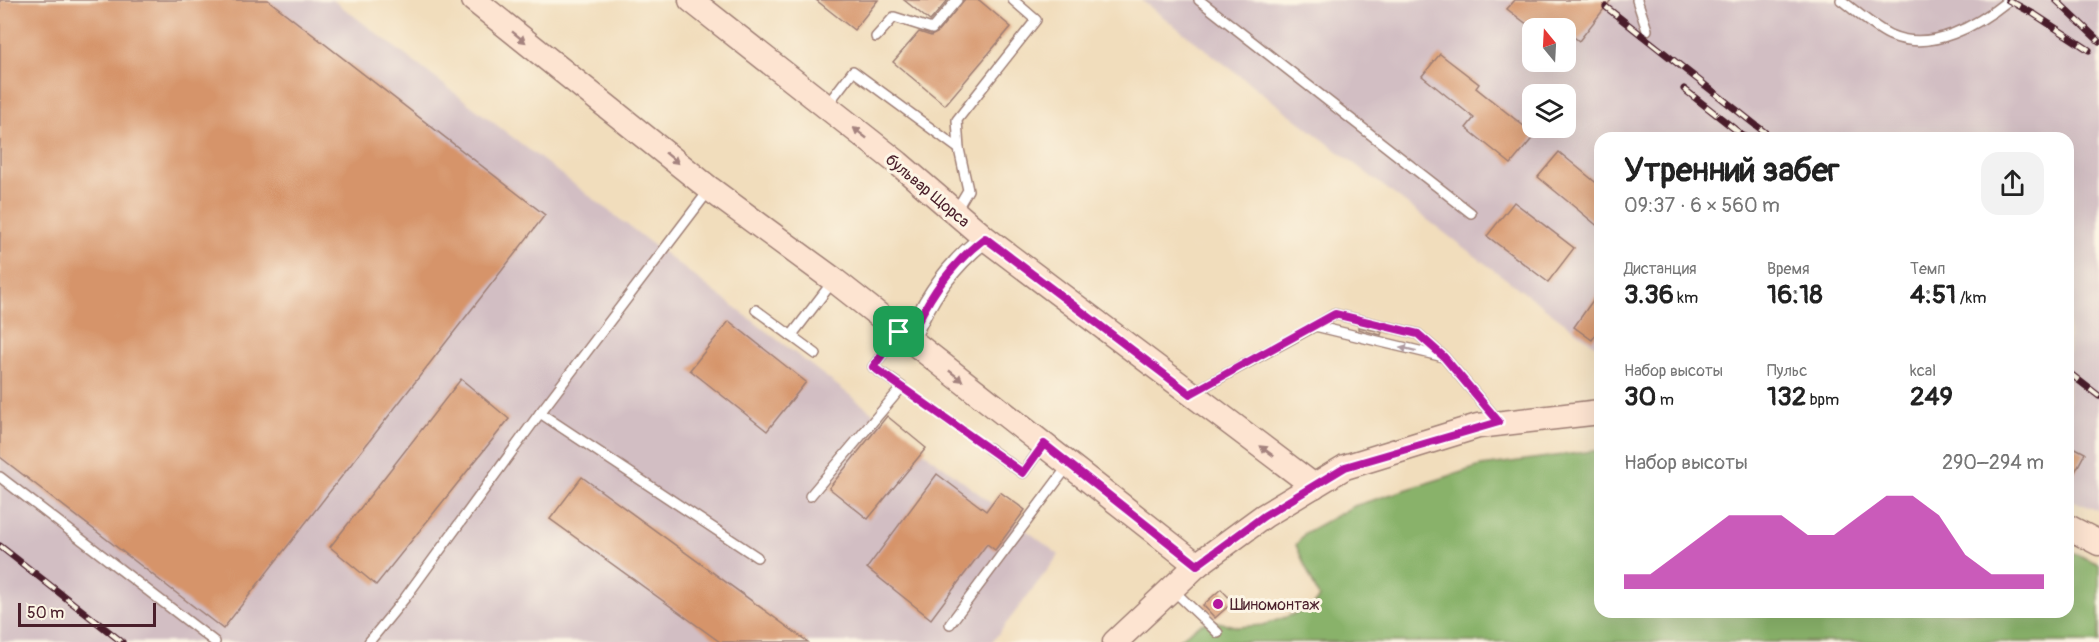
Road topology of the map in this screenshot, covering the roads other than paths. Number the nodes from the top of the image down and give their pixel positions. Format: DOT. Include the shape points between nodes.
graph roads {
  1 [pos="474,0"];
  2 [pos="691,0"];
  3 [pos="957,0"];
  4 [pos="1012,0"];
  5 [pos="1198,0"];
  6 [pos="1637,0"];
  7 [pos="1841,0"];
  8 [pos="2009,0"];
  9 [pos="1647,30"];
  10 [pos="876,37"];
  11 [pos="826,107"];
  12 [pos="959,149"];
  13 [pos="710,189"];
  14 [pos="955,212"];
  15 [pos="1471,213"];
  16 [pos="985,238"];
  17 [pos="834,280"];
  18 [pos="756,310"];
  19 [pos="1315,326"];
  20 [pos="791,336"];
  21 [pos="905,336"];
  22 [pos="816,354"];
  23 [pos="1444,357"];
  24 [pos="1190,394"];
  25 [pos="540,413"];
  26 [pos="1594,413"];
  27 [pos="1499,422"];
  28 [pos="1044,444"];
  29 [pos="988,448"];
  30 [pos="1070,464"];
  31 [pos="0,477"];
  32 [pos="1314,486"];
  33 [pos="810,496"];
  34 [pos="2074,530"];
  35 [pos="2099,543"];
  36 [pos="757,557"];
  37 [pos="1197,565"];
  38 [pos="1171,588"];
  39 [pos="950,624"];
  40 [pos="1218,633"];
  41 [pos="215,642"];
  42 [pos="369,642"];
  43 [pos="1115,642"];
  1 -- 13 [label="street, one-way"];
  2 -- 11 [label="street, бульвар Щорса"];
  3 -- 10 [label="lane" via="932,29 894,17"];
  4 -- 12 [label="lane" via="1036,20 959,115"];
  5 -- 15 [label="lane"];
  6 -- 9 [label="lane"];
  7 -- 8 [label="lane" via="1879,28 1907,40 1940,38 1987,17"];
  11 -- 12 [label="lane" via="853,71"];
  14 -- 11 [label="street, бульвар Щорса, one-way"];
  12 -- 14 [label="lane" via="968,190"];
  13 -- 17 [label="street"];
  13 -- 25 [label="lane"];
  14 -- 16 [label="street, бульвар Щорса"];
  16 -- 21 [label="street" via="961,257"];
  16 -- 24 [label="street, бульвар Щорса"];
  17 -- 20 [label="lane"];
  17 -- 21 [label="street"];
  18 -- 20 [label="lane"];
  23 -- 19 [label="lane, one-way"];
  19 -- 23 [label="lane" via="1335,314 1418,334"];
  19 -- 24 [label="lane"];
  20 -- 22 [label="lane"];
  21 -- 28 [label="street, one-way"];
  21 -- 33 [label="lane" via="873,367 902,387"];
  23 -- 27 [label="lane"];
  32 -- 24 [label="street, бульвар Щорса, one-way"];
  25 -- 36 [label="lane"];
  25 -- 42 [label="lane"];
  26 -- 27 [label="street"];
  27 -- 32 [label="street" via="1345,467"];
  28 -- 29 [label="lane" via="1023,473"];
  28 -- 30 [label="street"];
  30 -- 37 [label="street"];
  30 -- 39 [label="lane"];
  31 -- 41 [label="lane"];
  32 -- 37 [label="street" via="1264,516"];
  34 -- 35 [label="street"];
  37 -- 38 [label="street"];
  38 -- 40 [label="lane"];
  38 -- 43 [label="street"];
}
